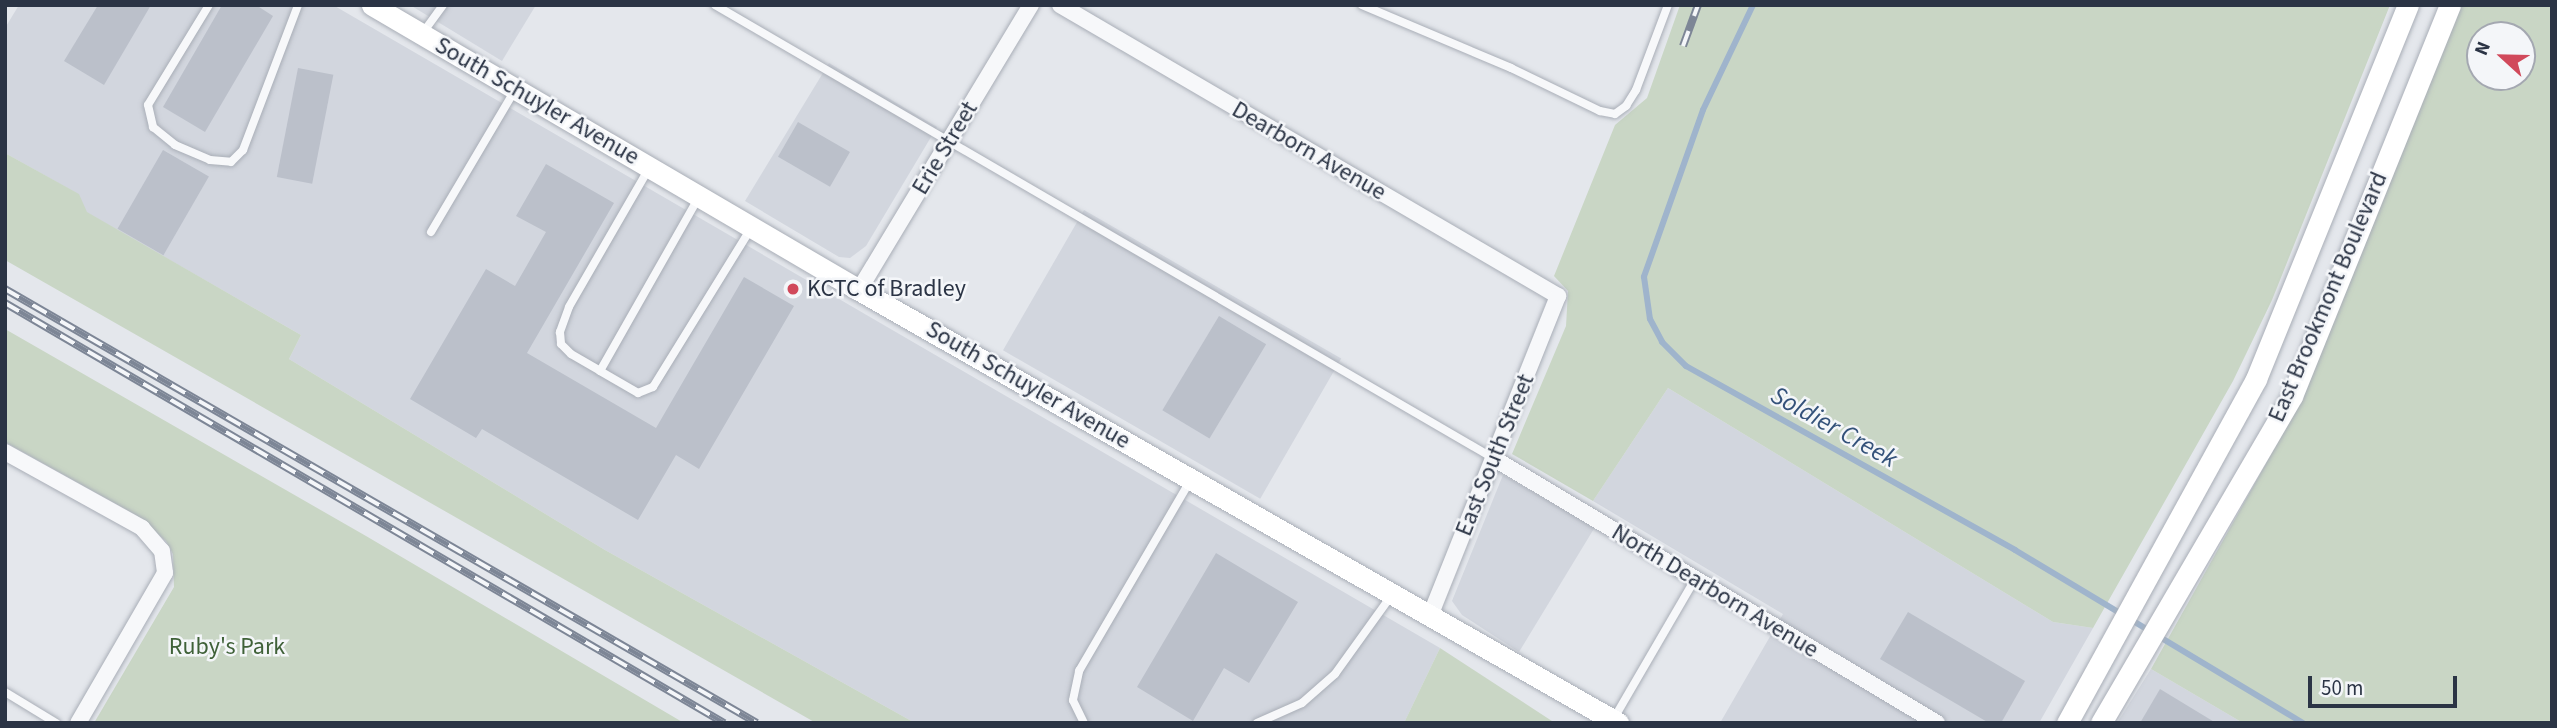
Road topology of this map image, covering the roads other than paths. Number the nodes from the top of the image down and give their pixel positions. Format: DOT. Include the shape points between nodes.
graph roads {
  1 [pos="209,5"];
  2 [pos="298,5"];
  3 [pos="372,5"];
  4 [pos="443,5"];
  5 [pos="715,5"];
  6 [pos="1031,5"];
  7 [pos="1060,5"];
  8 [pos="1362,5"];
  9 [pos="1668,5"];
  10 [pos="2408,5"];
  11 [pos="2449,5"];
  12 [pos="422,34"];
  13 [pos="516,89"];
  14 [pos="949,141"];
  15 [pos="649,167"];
  16 [pos="699,197"];
  17 [pos="752,227"];
  18 [pos="431,232"];
  19 [pos="859,290"];
  20 [pos="1558,296"];
  21 [pos="600,371"];
  22 [pos="5,452"];
  23 [pos="1493,458"];
  24 [pos="1191,478"];
  25 [pos="1695,579"];
  26 [pos="1394,592"];
  27 [pos="1431,614"];
  28 [pos="5,692"];
  29 [pos="1616,721"];
  30 [pos="56,723"];
  31 [pos="78,723"];
  32 [pos="1084,723"];
  33 [pos="1257,723"];
  34 [pos="1937,723"];
  35 [pos="2067,723"];
  36 [pos="2101,723"];
  1 -- 2 [label="lane" via="148,106 153,127 175,145 210,160 231,162 243,150"];
  3 -- 12 [label="main road, South Schuyler Avenue"];
  4 -- 12 [label="lane"];
  5 -- 14 [label="lane"];
  6 -- 14 [label="street, Erie Street"];
  7 -- 20 [label="street, Dearborn Avenue"];
  8 -- 9 [label="lane" via="1615,114 1636,90"];
  10 -- 35 [label="main road, East Brookmont Boulevard" via="2256,379"];
  11 -- 36 [label="main road, East Brookmont Boulevard" via="2292,396"];
  12 -- 13 [label="main road, South Schuyler Avenue"];
  13 -- 15 [label="main road, South Schuyler Avenue"];
  13 -- 18 [label="lane"];
  14 -- 19 [label="street, Erie Street"];
  14 -- 23 [label="lane"];
  15 -- 16 [label="main road, South Schuyler Avenue"];
  15 -- 21 [label="lane" via="569,307 560,332 561,344 571,354"];
  16 -- 17 [label="main road, South Schuyler Avenue"];
  16 -- 21 [label="lane"];
  17 -- 19 [label="main road, South Schuyler Avenue"];
  17 -- 21 [label="lane" via="653,387 638,393"];
  19 -- 24 [label="main road, South Schuyler Avenue"];
  20 -- 23 [label="street, East South Street"];
  22 -- 31 [label="street" via="142,527 162,551 165,573"];
  23 -- 25 [label="street, North Dearborn Avenue"];
  23 -- 27 [label="street, East South Street"];
  24 -- 26 [label="main road, South Schuyler Avenue"];
  24 -- 32 [label="lane" via="1079,671 1073,700"];
  25 -- 29 [label="lane"];
  25 -- 34 [label="street, North Dearborn Avenue"];
  26 -- 27 [label="main road, South Schuyler Avenue"];
  26 -- 33 [label="lane" via="1335,674 1301,703"];
  27 -- 29 [label="main road, South Schuyler Avenue"];
  28 -- 30 [label="lane"];
}
